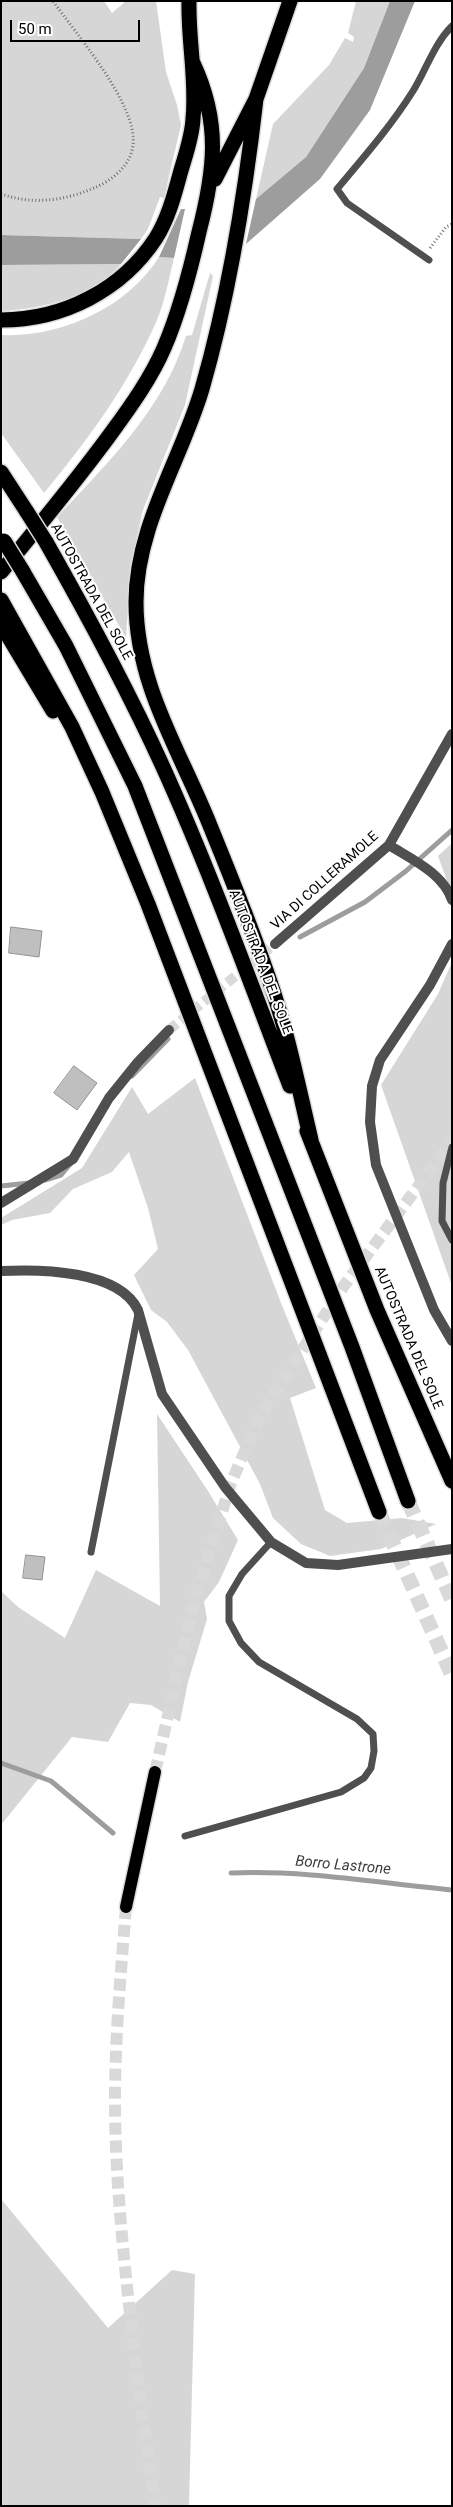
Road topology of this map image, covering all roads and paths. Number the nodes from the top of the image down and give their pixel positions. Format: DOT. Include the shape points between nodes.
graph roads {
  1 [pos="52,1"];
  2 [pos="189,1"];
  3 [pos="290,1"];
  4 [pos="452,26"];
  5 [pos="193,63"];
  6 [pos="256,99"];
  7 [pos="221,150"];
  8 [pos="1,194"];
  9 [pos="452,224"];
  10 [pos="426,258"];
  11 [pos="1,320"];
  12 [pos="1,472"];
  13 [pos="2,539"];
  14 [pos="1,572"];
  15 [pos="1,600"];
  16 [pos="1,624"];
  17 [pos="452,734"];
  18 [pos="102,792"];
  19 [pos="388,845"];
  20 [pos="451,893"];
  21 [pos="275,944"];
  22 [pos="452,944"];
  23 [pos="169,1030"];
  24 [pos="311,1140"];
  25 [pos="452,1147"];
  26 [pos="1,1203"];
  27 [pos="452,1240"];
  28 [pos="1,1271"];
  29 [pos="138,1310"];
  30 [pos="452,1341"];
  31 [pos="452,1481"];
  32 [pos="408,1501"];
  33 [pos="379,1512"];
  34 [pos="272,1542"];
  35 [pos="452,1549"];
  36 [pos="91,1552"];
  37 [pos="155,1772"];
  38 [pos="185,1836"];
  39 [pos="126,1907"];
  1 -- 8 [label="path" via="109,80 131,121 134,146 125,166 107,183 76,196 40,202"];
  2 -- 5 [label="highway" via="188,32"];
  3 -- 6 [label="highway"];
  4 -- 10 [label="lane" via="443,35 413,91 386,131 337,189 346,203"];
  5 -- 7 [label="highway" via="209,104 213,130"];
  5 -- 11 [label="highway" via="192,132 172,200 156,237 122,279 100,293 65,310 25,319"];
  6 -- 7 [label="highway"];
  6 -- 24 [label="highway" via="246,184 202,387 142,552 136,602 147,680 210,825 268,976"];
  7 -- 14 [label="highway" via="189,274 163,349 146,382 88,466"];
  9 -- 10 [label="path" via="446,227"];
  12 -- 24 [label="highway, AUTOSTRADA DEL SOLE, bridge" via="46,542 121,680 163,766"];
  13 -- 32 [label="highway, bridge" via="66,646 136,786"];
  15 -- 18 [label="highway" via="72,727"];
  16 -- 18 [label="highway"];
  17 -- 19 [label="street, VIA DI COLLERAMOLE"];
  18 -- 33 [label="highway"];
  19 -- 20 [label="street" via="429,870"];
  19 -- 21 [label="street, VIA DI COLLERAMOLE"];
  22 -- 30 [label="street" via="430,985 380,1060 372,1086 370,1122 376,1165 434,1310"];
  23 -- 26 [label="street" via="109,1098 73,1159"];
  24 -- 31 [label="highway, AUTOSTRADA DEL SOLE" via="377,1310"];
  25 -- 27 [label="lane" via="443,1183 442,1221"];
  28 -- 29 [label="street" via="53,1271 94,1280 122,1291 133,1299"];
  29 -- 34 [label="street" via="162,1394 225,1487"];
  29 -- 36 [label="lane"];
  34 -- 35 [label="street" via="306,1563 338,1565"];
  34 -- 38 [label="lane" via="242,1574 229,1596 229,1621 240,1643 259,1662 357,1719 373,1734 371,1768 364,1778 340,1792"];
  37 -- 39 [label="main road"];
}
